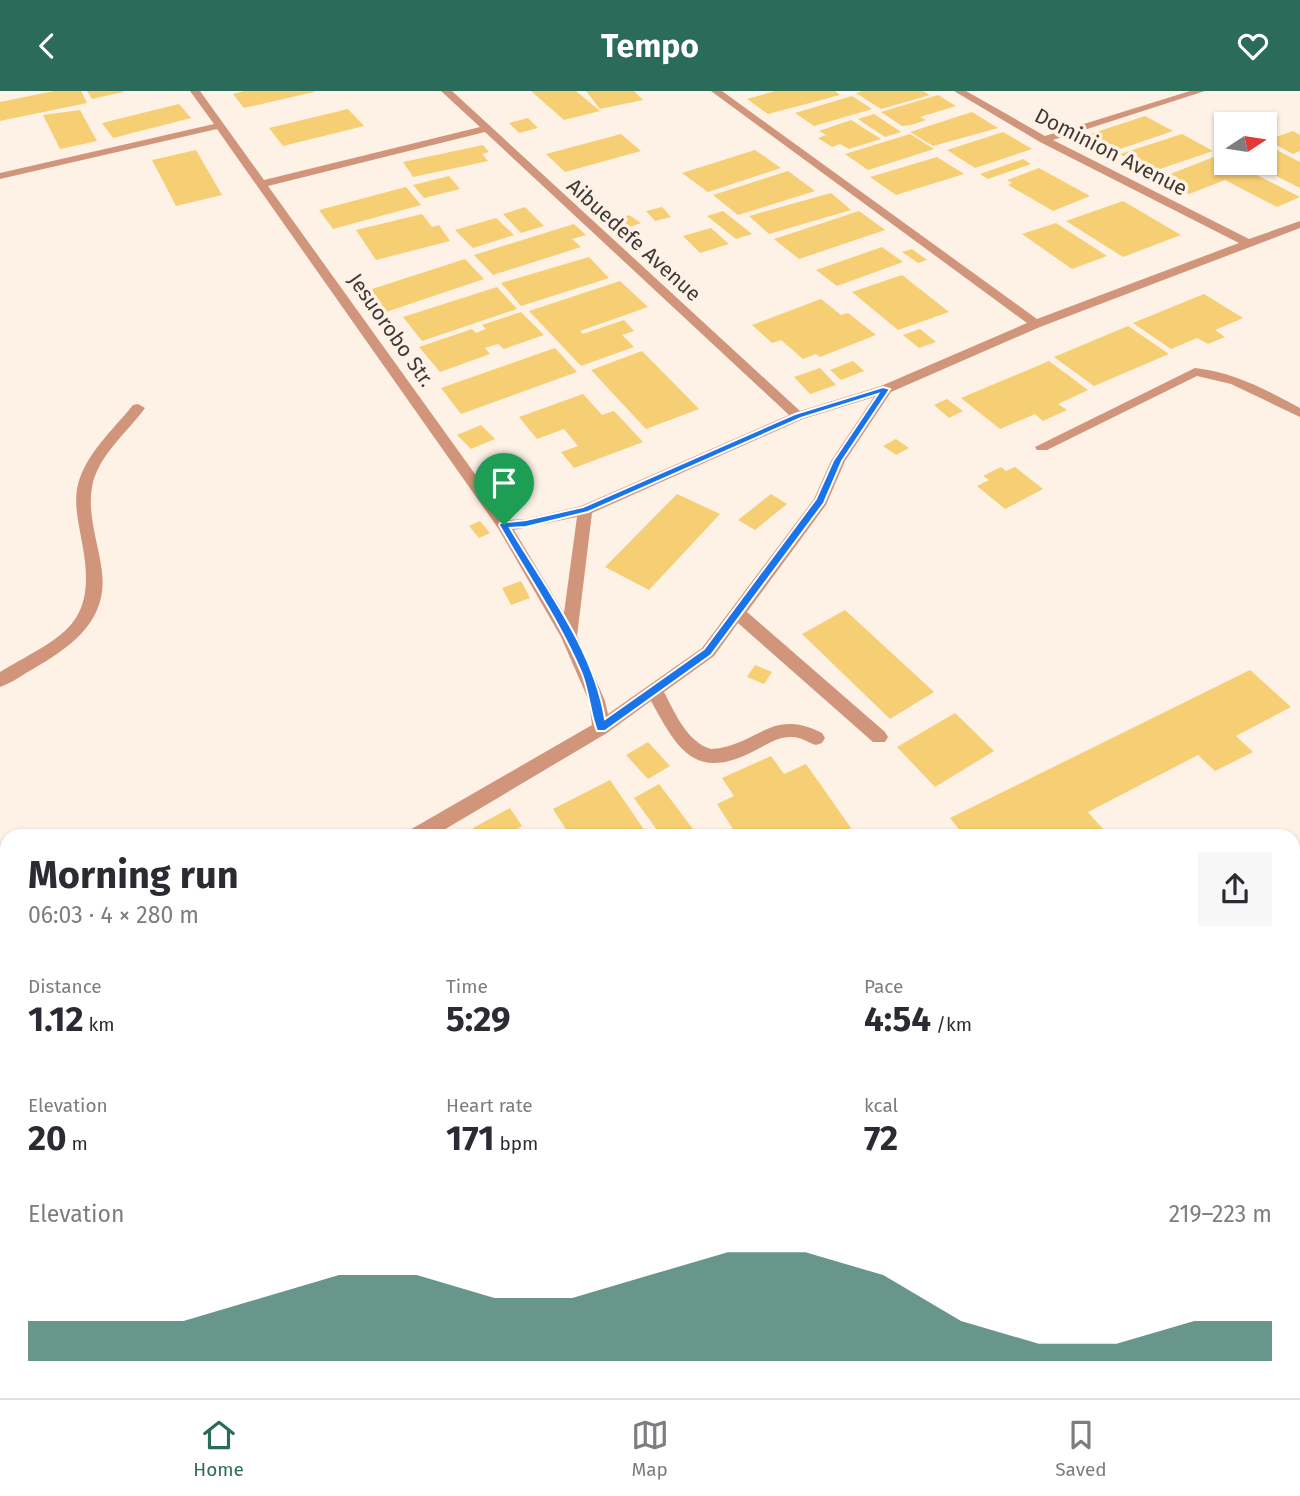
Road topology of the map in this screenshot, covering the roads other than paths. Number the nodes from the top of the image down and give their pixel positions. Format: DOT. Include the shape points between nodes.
graph roads {
  1 [pos="195,91"];
  2 [pos="446,91"];
  3 [pos="716,91"];
  4 [pos="959,91"];
  5 [pos="1200,91"];
  6 [pos="219,126"];
  7 [pos="485,129"];
  8 [pos="1044,140"];
  9 [pos="0,176"];
  10 [pos="263,184"];
  11 [pos="1300,224"];
  12 [pos="1247,243"];
  13 [pos="1036,324"];
  14 [pos="886,389"];
  15 [pos="138,408"];
  16 [pos="1300,413"];
  17 [pos="798,416"];
  18 [pos="1042,447"];
  19 [pos="585,510"];
  20 [pos="504,525"];
  21 [pos="737,613"];
  22 [pos="569,636"];
  23 [pos="0,680"];
  24 [pos="654,691"];
  25 [pos="601,728"];
  26 [pos="879,737"];
  27 [pos="816,738"];
  28 [pos="427,829"];
  1 -- 6 [label="street, Jesuorobo Str."];
  2 -- 7 [label="street, Aibuedefe Avenue"];
  3 -- 13 [label="street"];
  4 -- 8 [label="street, Dominion Avenue"];
  5 -- 8 [label="street"];
  6 -- 9 [label="street"];
  6 -- 10 [label="street, Jesuorobo Str."];
  7 -- 10 [label="street"];
  7 -- 17 [label="street, Aibuedefe Avenue"];
  8 -- 12 [label="street, Dominion Avenue"];
  10 -- 20 [label="street, Jesuorobo Str."];
  11 -- 12 [label="street"];
  12 -- 13 [label="street"];
  13 -- 14 [label="street"];
  14 -- 17 [label="street"];
  14 -- 21 [label="street" via="838,461 821,501"];
  15 -- 23 [label="street" via="86,481 82,502 94,569 94,598 85,621"];
  16 -- 18 [label="street" via="1216,372 1195,372"];
  17 -- 19 [label="street"];
  19 -- 20 [label="street"];
  19 -- 22 [label="street"];
  20 -- 22 [label="street, Jesuorobo Str."];
  21 -- 24 [label="street" via="708,652"];
  21 -- 26 [label="street"];
  22 -- 25 [label="street, Jesuorobo Str." via="597,701"];
  24 -- 25 [label="street"];
  24 -- 27 [label="street" via="686,743 706,756 739,753 782,730 800,730"];
  25 -- 28 [label="street"];
}
